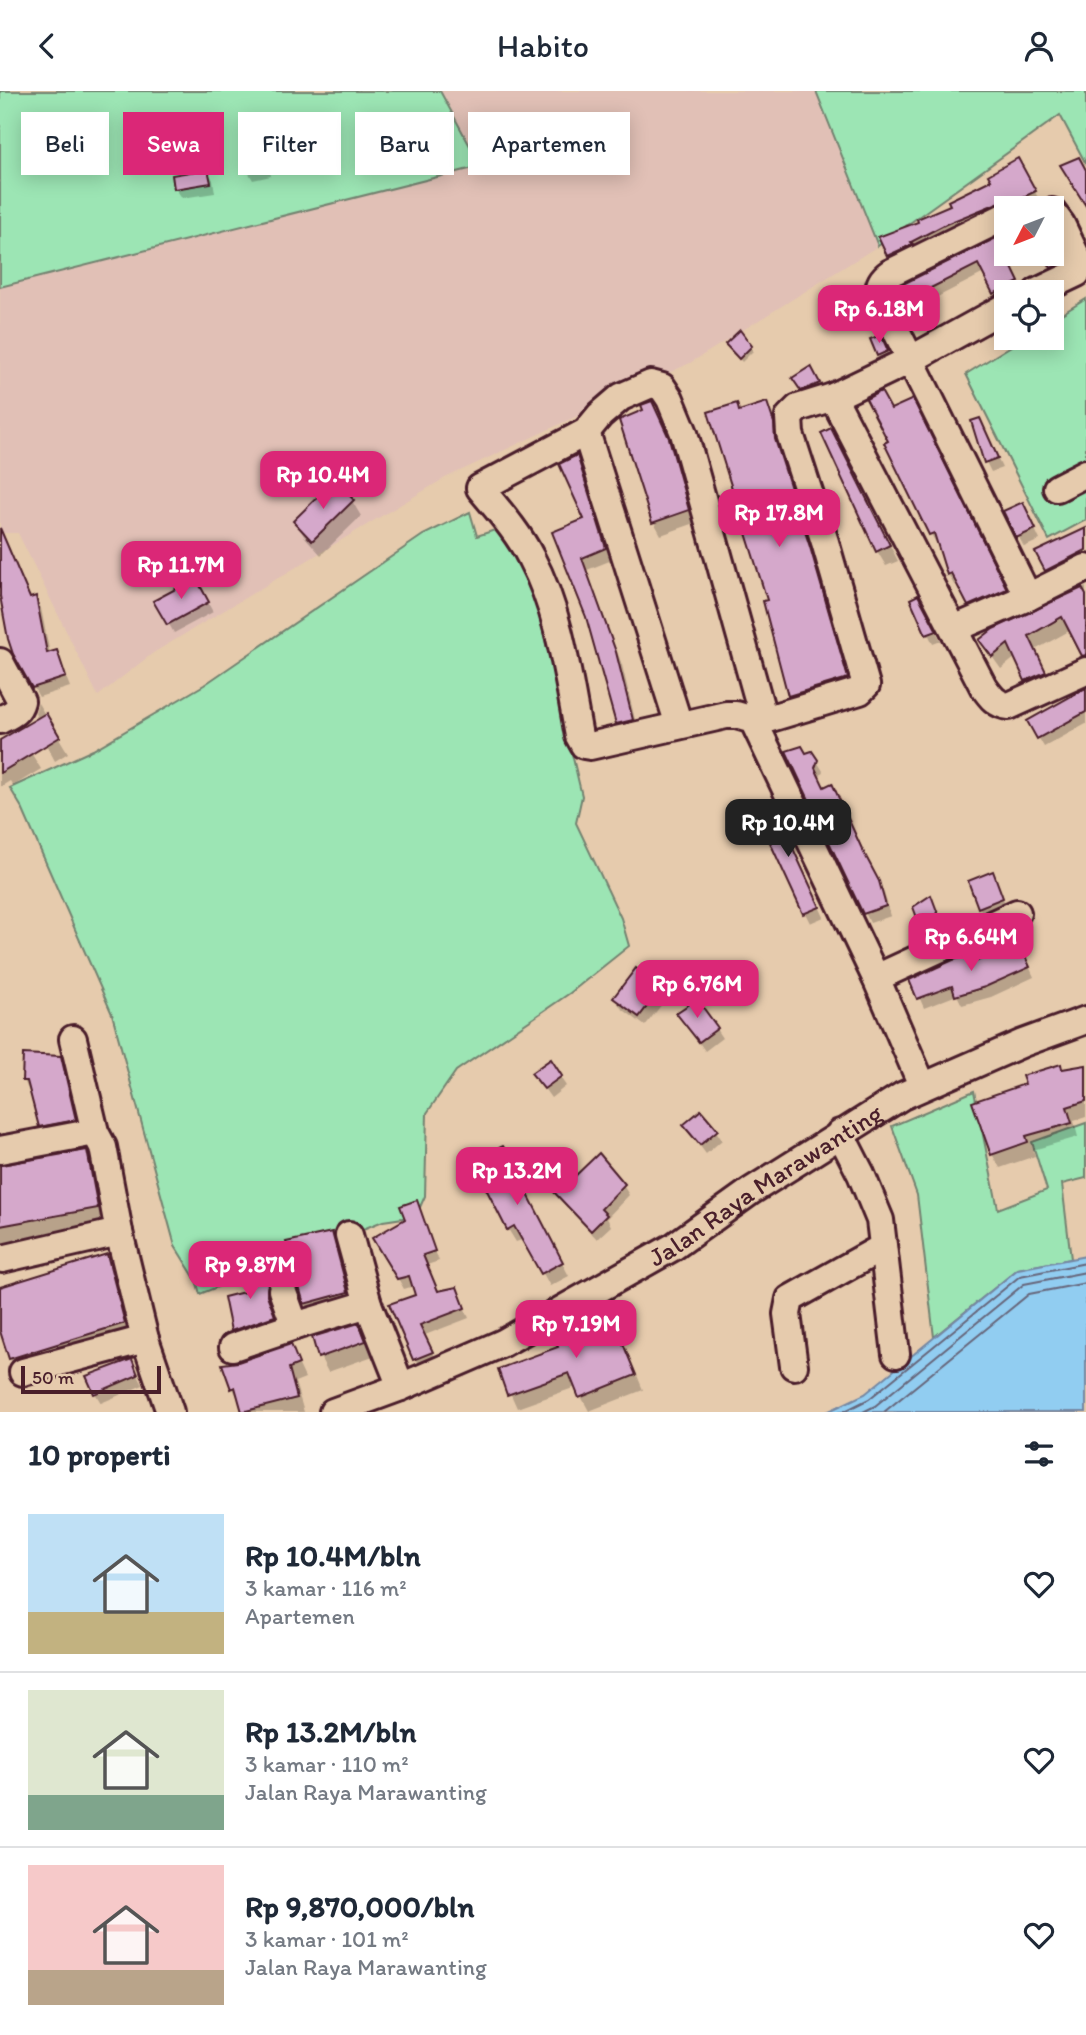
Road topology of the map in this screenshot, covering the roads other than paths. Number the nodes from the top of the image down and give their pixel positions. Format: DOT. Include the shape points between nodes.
graph roads {
  1 [pos="994,222"];
  2 [pos="1064,229"];
  3 [pos="1062,280"];
  4 [pos="994,314"];
  5 [pos="910,360"];
  6 [pos="833,397"];
  7 [pos="586,432"];
  8 [pos="1086,473"];
  9 [pos="1057,488"];
  10 [pos="1086,568"];
  11 [pos="1028,597"];
  12 [pos="954,629"];
  13 [pos="0,662"];
  14 [pos="1086,671"];
  15 [pos="0,720"];
  16 [pos="759,720"];
  17 [pos="678,725"];
  18 [pos="1017,913"];
  19 [pos="876,978"];
  20 [pos="1086,1020"];
  21 [pos="73,1039"];
  22 [pos="922,1086"];
  23 [pos="95,1132"];
  24 [pos="840,1133"];
  25 [pos="0,1150"];
  26 [pos="119,1232"];
  27 [pos="349,1235"];
  28 [pos="883,1247"];
  29 [pos="2,1259"];
  30 [pos="282,1290"];
  31 [pos="368,1304"];
  32 [pos="295,1326"];
  33 [pos="145,1339"];
  34 [pos="233,1347"];
  35 [pos="896,1354"];
  36 [pos="794,1366"];
  37 [pos="23,1372"];
  38 [pos="401,1387"];
  39 [pos="170,1412"];
  40 [pos="333,1412"];
  1 -- 5 [label="street" via="883,278 878,288 881,300"];
  2 -- 3 [label="street" via="1081,266"];
  4 -- 5 [label="street"];
  5 -- 6 [label="street"];
  5 -- 11 [label="street"];
  6 -- 12 [label="street"];
  6 -- 16 [label="street" via="792,412 788,429 866,685 860,691"];
  7 -- 16 [label="street" via="629,393 652,384 666,391 691,458"];
  7 -- 17 [label="street"];
  7 -- 17 [label="street" via="480,488 513,529 540,577 582,743 590,746"];
  8 -- 9 [label="street"];
  10 -- 11 [label="street"];
  11 -- 12 [label="street"];
  12 -- 14 [label="street" via="983,686 1003,705"];
  13 -- 15 [label="street" via="21,701 14,713"];
  16 -- 17 [label="street" via="726,715"];
  16 -- 19 [label="street"];
  18 -- 19 [label="street"];
  19 -- 22 [label="street"];
  20 -- 22 [label="street, Jalan Raya Marawanting"];
  21 -- 23 [label="street"];
  22 -- 24 [label="street, Jalan Raya Marawanting"];
  23 -- 25 [label="street"];
  23 -- 26 [label="street" via="103,1147"];
  24 -- 28 [label="street" via="877,1210"];
  24 -- 38 [label="street, Jalan Raya Marawanting" via="673,1247 503,1343"];
  26 -- 29 [label="street"];
  26 -- 33 [label="street"];
  27 -- 31 [label="street"];
  28 -- 35 [label="street"];
  28 -- 36 [label="street" via="790,1299"];
  30 -- 32 [label="street"];
  31 -- 32 [label="street"];
  31 -- 38 [label="street"];
  32 -- 34 [label="street"];
  33 -- 37 [label="street"];
  33 -- 39 [label="street"];
  38 -- 40 [label="street, Jalan Raya Marawanting"];
}
